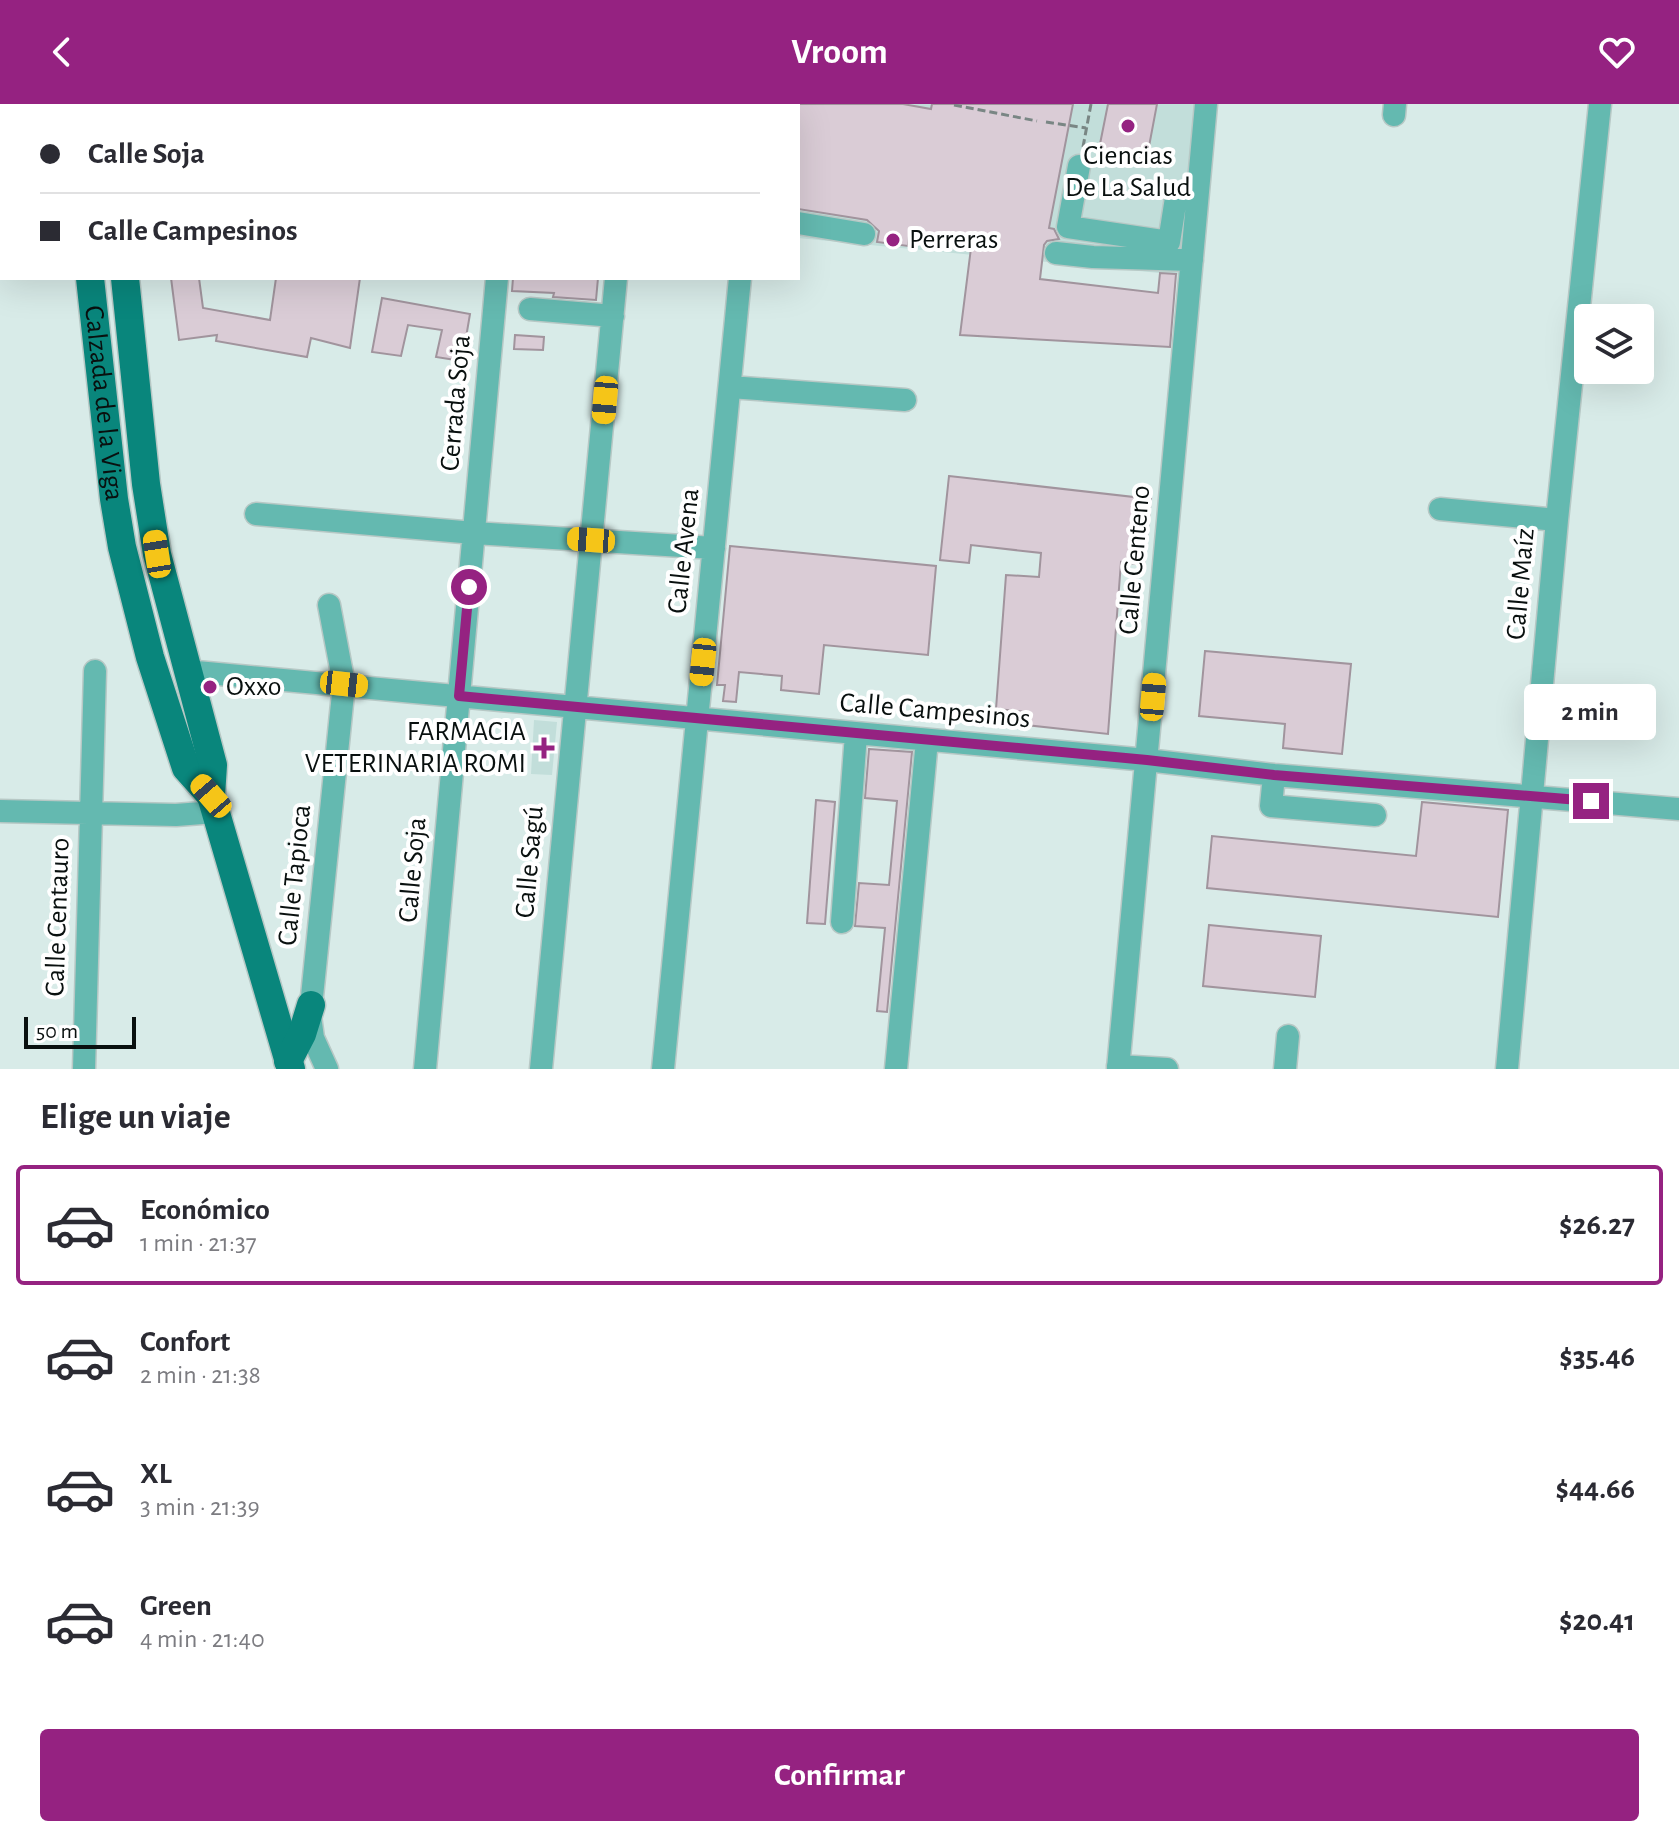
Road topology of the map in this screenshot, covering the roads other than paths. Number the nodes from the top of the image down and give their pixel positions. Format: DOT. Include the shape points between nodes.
graph roads {
  1 [pos="1206,104"];
  2 [pos="1600,104"];
  3 [pos="1079,166"];
  4 [pos="1197,199"];
  5 [pos="800,223"];
  6 [pos="864,234"];
  7 [pos="1056,253"];
  8 [pos="1192,260"];
  9 [pos="90,280"];
  10 [pos="125,280"];
  11 [pos="497,280"];
  12 [pos="616,280"];
  13 [pos="740,280"];
  14 [pos="530,309"];
  15 [pos="613,316"];
  16 [pos="730,387"];
  17 [pos="905,400"];
  18 [pos="1440,509"];
  19 [pos="256,514"];
  20 [pos="1557,520"];
  21 [pos="474,533"];
  22 [pos="591,540"];
  23 [pos="714,548"];
  24 [pos="329,605"];
  25 [pos="95,671"];
  26 [pos="186,671"];
  27 [pos="344,684"];
  28 [pos="459,696"];
  29 [pos="575,708"];
  30 [pos="697,719"];
  31 [pos="856,734"];
  32 [pos="927,740"];
  33 [pos="1147,760"];
  34 [pos="1274,775"];
  35 [pos="1532,796"];
  36 [pos="213,804"];
  37 [pos="1679,809"];
  38 [pos="0,811"];
  39 [pos="91,814"];
  40 [pos="1375,815"];
  41 [pos="842,922"];
  42 [pos="265,984"];
  43 [pos="312,996"];
  44 [pos="1288,1036"];
  45 [pos="289,1065"];
  46 [pos="1118,1068"];
  47 [pos="84,1069"];
  48 [pos="327,1069"];
  49 [pos="425,1069"];
  50 [pos="541,1069"];
  51 [pos="663,1069"];
  52 [pos="896,1069"];
  53 [pos="1167,1069"];
  54 [pos="1285,1069"];
  55 [pos="1507,1069"];
  1 -- 4 [label="street, Calle Centeno"];
  2 -- 20 [label="street, Calle Maíz"];
  3 -- 4 [label="street" via="1068,227 1169,242 1176,198"];
  4 -- 8 [label="street, Calle Centeno"];
  5 -- 6 [label="street"];
  7 -- 8 [label="street"];
  8 -- 33 [label="street, Calle Centeno"];
  9 -- 36 [label="main road, Calzada de la Viga" via="114,499 128,572 186,768"];
  10 -- 26 [label="main road, Calzada de la Viga" via="154,540"];
  11 -- 21 [label="street, Cerrada Soja"];
  12 -- 15 [label="street, Calle Sagú"];
  13 -- 16 [label="street, Calle Avena"];
  14 -- 15 [label="street"];
  15 -- 22 [label="street, Calle Sagú"];
  16 -- 17 [label="street"];
  16 -- 23 [label="street, Calle Avena"];
  18 -- 20 [label="street"];
  19 -- 21 [label="street"];
  20 -- 35 [label="street, Calle Maíz"];
  21 -- 22 [label="street"];
  21 -- 28 [label="street, Calle Soja"];
  22 -- 23 [label="street"];
  22 -- 29 [label="street, Calle Sagú"];
  23 -- 30 [label="street, Calle Avena"];
  24 -- 27 [label="street, Calle Tapioca"];
  25 -- 39 [label="street, Calle Centauro"];
  26 -- 27 [label="street, Calle Campesinos"];
  26 -- 36 [label="main road, Calzada de la Viga" via="213,765"];
  27 -- 28 [label="street, Calle Campesinos"];
  27 -- 43 [label="street, Calle Tapioca"];
  28 -- 29 [label="street, Calle Campesinos"];
  28 -- 49 [label="street, Calle Soja"];
  29 -- 30 [label="street, Calle Campesinos"];
  29 -- 50 [label="street, Calle Sagú"];
  30 -- 31 [label="street, Calle Campesinos"];
  30 -- 51 [label="street, Calle Avena"];
  31 -- 32 [label="street, Calle Campesinos"];
  31 -- 41 [label="street"];
  32 -- 33 [label="street, Calle Campesinos"];
  32 -- 52 [label="street"];
  33 -- 34 [label="street, Calle Campesinos"];
  33 -- 46 [label="street, Calle Centeno"];
  34 -- 35 [label="street, Calle Campesinos"];
  34 -- 40 [label="street" via="1271,806"];
  35 -- 37 [label="street, Calle Campesinos"];
  35 -- 55 [label="street, Calle Maíz"];
  36 -- 39 [label="street" via="176,815"];
  36 -- 42 [label="main road, Calzada de la Viga"];
  38 -- 39 [label="street"];
  39 -- 47 [label="street, Calle Centauro"];
  42 -- 43 [label="main road" via="276,994"];
  42 -- 45 [label="main road, Calzada de la Viga"];
  43 -- 45 [label="main road"];
  43 -- 48 [label="street, Calle Tapioca" via="313,1038"];
  44 -- 54 [label="street"];
  46 -- 53 [label="street"];
}
